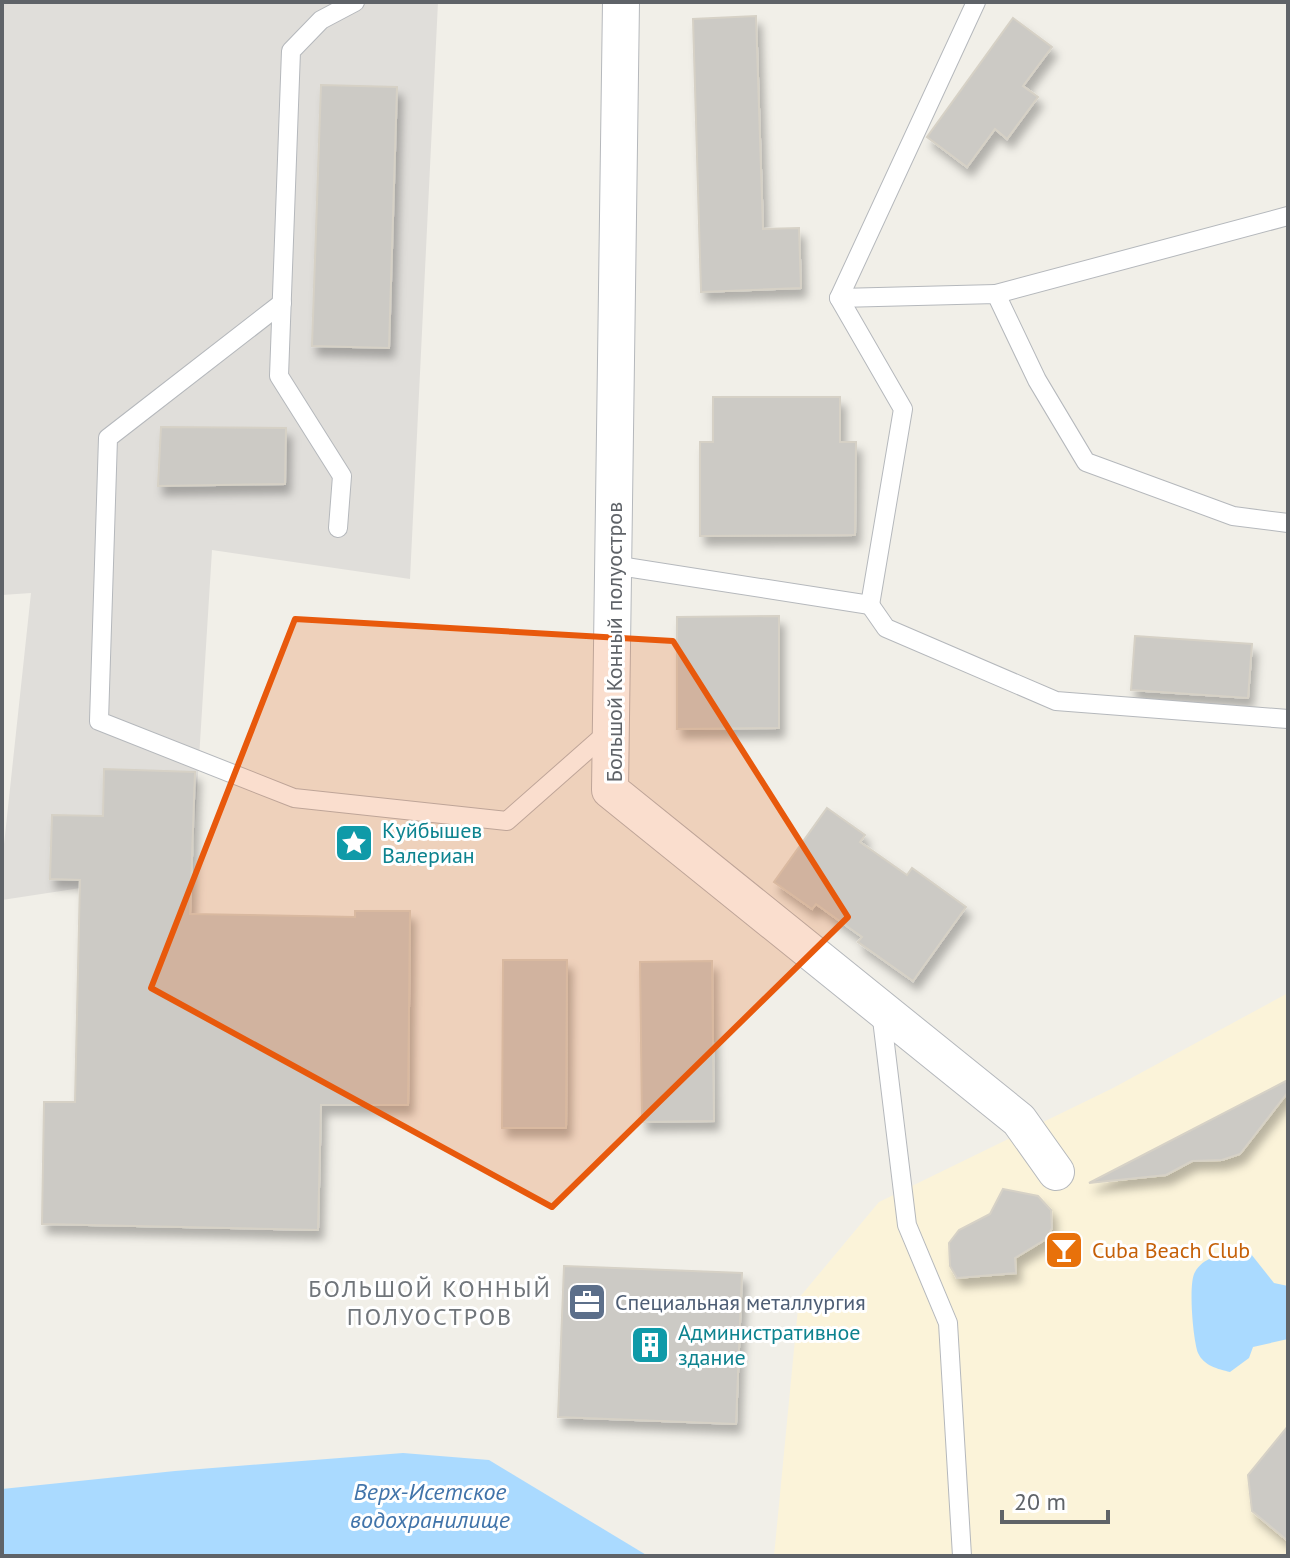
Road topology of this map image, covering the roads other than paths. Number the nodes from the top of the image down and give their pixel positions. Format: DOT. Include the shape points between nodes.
graph roads {
  1 [pos="355,2"];
  2 [pos="621,2"];
  3 [pos="976,2"];
  4 [pos="1288,216"];
  5 [pos="996,294"];
  6 [pos="839,298"];
  7 [pos="282,303"];
  8 [pos="1288,523"];
  9 [pos="338,528"];
  10 [pos="613,565"];
  11 [pos="870,605"];
  12 [pos="1288,719"];
  13 [pos="611,729"];
  14 [pos="881,1008"];
  15 [pos="1056,1172"];
  16 [pos="962,1556"];
  1 -- 7 [label="lane" via="321,20 291,51"];
  2 -- 10 [label="street, Большой Конный полуостров"];
  3 -- 6 [label="lane"];
  4 -- 5 [label="lane"];
  5 -- 6 [label="lane"];
  5 -- 8 [label="lane" via="1037,380 1086,462 1233,516"];
  6 -- 11 [label="lane" via="903,409"];
  7 -- 9 [label="lane" via="279,376 342,476"];
  7 -- 13 [label="lane" via="108,438 99,721 294,798 507,821"];
  10 -- 11 [label="lane"];
  10 -- 13 [label="street, Большой Конный полуостров"];
  11 -- 12 [label="lane" via="886,628 1056,701"];
  13 -- 14 [label="street, Большой Конный полуостров" via="610,790"];
  14 -- 15 [label="street, Большой Конный полуостров" via="1019,1120"];
  14 -- 16 [label="lane" via="907,1225 948,1323"];
}
